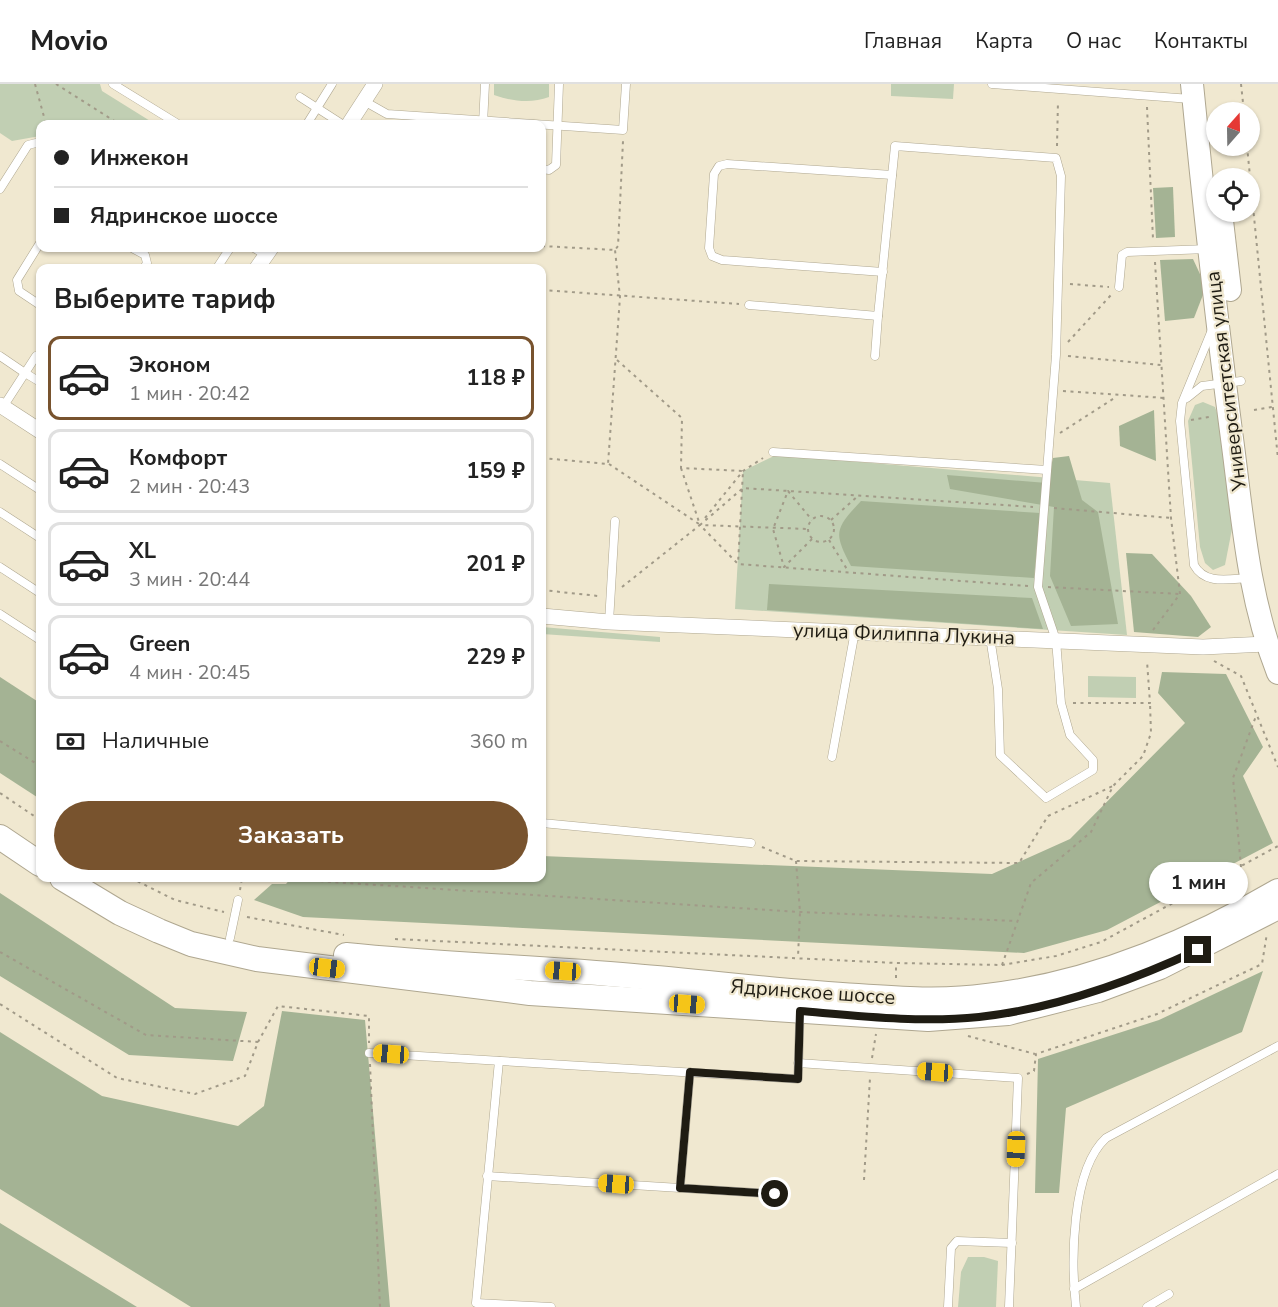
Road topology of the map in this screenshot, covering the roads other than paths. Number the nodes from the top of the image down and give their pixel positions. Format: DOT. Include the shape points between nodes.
graph roads {
  1 [pos="113,84"];
  2 [pos="332,84"];
  3 [pos="375,84"];
  4 [pos="485,84"];
  5 [pos="559,84"];
  6 [pos="626,84"];
  7 [pos="992,84"];
  8 [pos="1080,88"];
  9 [pos="1200,91"];
  10 [pos="300,97"];
  11 [pos="364,101"];
  12 [pos="317,108"];
  13 [pos="172,120"];
  14 [pos="310,120"];
  15 [pos="336,120"];
  16 [pos="352,120"];
  17 [pos="459,120"];
  18 [pos="483,120"];
  19 [pos="546,125"];
  20 [pos="558,125"];
  21 [pos="36,143"];
  22 [pos="1216,168"];
  23 [pos="546,170"];
  24 [pos="892,175"];
  25 [pos="0,189"];
  26 [pos="1220,222"];
  27 [pos="1217,248"];
  28 [pos="36,249"];
  29 [pos="139,252"];
  30 [pos="146,264"];
  31 [pos="883,272"];
  32 [pos="1119,287"];
  33 [pos="36,302"];
  34 [pos="749,305"];
  35 [pos="1218,314"];
  36 [pos="878,316"];
  37 [pos="0,356"];
  38 [pos="36,356"];
  39 [pos="875,356"];
  40 [pos="25,373"];
  41 [pos="36,380"];
  42 [pos="1233,382"];
  43 [pos="1182,403"];
  44 [pos="1,406"];
  45 [pos="36,428"];
  46 [pos="773,452"];
  47 [pos="0,464"];
  48 [pos="1047,470"];
  49 [pos="36,487"];
  50 [pos="0,512"];
  51 [pos="615,521"];
  52 [pos="36,535"];
  53 [pos="0,567"];
  54 [pos="1258,577"];
  55 [pos="36,590"];
  56 [pos="0,614"];
  57 [pos="546,616"];
  58 [pos="609,622"];
  59 [pos="855,631"];
  60 [pos="36,637"];
  61 [pos="990,637"];
  62 [pos="1274,637"];
  63 [pos="1056,640"];
  64 [pos="1278,673"];
  65 [pos="832,757"];
  66 [pos="0,822"];
  67 [pos="546,823"];
  68 [pos="0,837"];
  69 [pos="751,843"];
  70 [pos="36,844"];
  71 [pos="36,861"];
  72 [pos="69,882"];
  73 [pos="100,882"];
  74 [pos="1278,891"];
  75 [pos="238,900"];
  76 [pos="1278,908"];
  77 [pos="232,926"];
  78 [pos="800,1002"];
  79 [pos="1278,1046"];
  80 [pos="369,1053"];
  81 [pos="499,1061"];
  82 [pos="798,1064"];
  83 [pos="690,1072"];
  84 [pos="1278,1174"];
  85 [pos="488,1176"];
  86 [pos="680,1188"];
  87 [pos="775,1194"];
  88 [pos="1012,1243"];
  89 [pos="1074,1289"];
  90 [pos="1169,1294"];
  91 [pos="551,1307"];
  92 [pos="948,1307"];
  93 [pos="1009,1307"];
  94 [pos="1076,1307"];
  95 [pos="1147,1307"];
  1 -- 13 [label="lane"];
  2 -- 12 [label="lane"];
  3 -- 11 [label="street"];
  4 -- 18 [label="lane"];
  5 -- 20 [label="lane"];
  6 -- 20 [label="lane" via="623,130"];
  7 -- 8 [label="lane"];
  8 -- 9 [label="lane"];
  9 -- 22 [label="main road"];
  9 -- 27 [label="main road, Университетская улица"];
  10 -- 12 [label="lane"];
  11 -- 16 [label="street"];
  11 -- 17 [label="lane" via="387,114"];
  12 -- 14 [label="lane"];
  12 -- 15 [label="lane"];
  19 -- 20 [label="lane"];
  20 -- 23 [label="lane" via="556,165"];
  21 -- 25 [label="lane" via="28,145"];
  24 -- 31 [label="lane"];
  24 -- 31 [label="lane" via="727,164 719,166 714,174 709,248 712,256 722,260"];
  24 -- 48 [label="lane" via="895,146 1056,158 1060,176 1056,355"];
  26 -- 27 [label="main road, Университетская улица"];
  27 -- 32 [label="lane" via="1127,252 1120,261"];
  27 -- 35 [label="main road, Университетская улица"];
  27 -- 42 [label="main road, Университетская улица"];
  28 -- 33 [label="lane" via="17,280 19,291"];
  29 -- 30 [label="lane" via="145,255"];
  31 -- 36 [label="lane"];
  34 -- 36 [label="lane"];
  35 -- 42 [label="main road, Университетская улица"];
  35 -- 43 [label="lane"];
  36 -- 39 [label="lane"];
  37 -- 40 [label="lane"];
  38 -- 40 [label="lane"];
  40 -- 41 [label="lane"];
  40 -- 44 [label="lane"];
  42 -- 43 [label="lane" via="1202,386"];
  42 -- 54 [label="main road, Университетская улица"];
  43 -- 54 [label="lane" via="1182,455 1194,565 1206,578"];
  44 -- 45 [label="street"];
  46 -- 48 [label="lane"];
  47 -- 49 [label="lane"];
  48 -- 63 [label="lane" via="1038,587"];
  50 -- 52 [label="lane"];
  51 -- 58 [label="lane"];
  53 -- 55 [label="lane"];
  54 -- 62 [label="main road, Университетская улица"];
  56 -- 60 [label="lane"];
  57 -- 58 [label="street, улица Филиппа Лукина"];
  58 -- 59 [label="street, улица Филиппа Лукина"];
  59 -- 61 [label="street, улица Филиппа Лукина"];
  59 -- 65 [label="lane"];
  61 -- 63 [label="street, улица Филиппа Лукина"];
  61 -- 63 [label="lane" via="998,689 1000,755 1046,798 1093,770 1093,760 1070,735 1061,703"];
  62 -- 63 [label="street, улица Филиппа Лукина" via="1203,647"];
  62 -- 64 [label="main road, Университетская улица"];
  66 -- 70 [label="main road"];
  67 -- 69 [label="lane"];
  68 -- 71 [label="main road"];
  72 -- 78 [label="main road, Ядринское шоссе" via="159,931 191,944 257,959 530,993"];
  73 -- 77 [label="main road, Ядринское шоссе" via="154,911"];
  74 -- 78 [label="main road, Ядринское шоссе" via="1166,947 1065,982 986,996"];
  75 -- 77 [label="lane"];
  76 -- 78 [label="main road, Ядринское шоссе" via="1160,968 1043,1006 977,1017 928,1019"];
  77 -- 78 [label="main road, Ядринское шоссе" via="353,955 633,976"];
  78 -- 82 [label="lane"];
  79 -- 89 [label="lane" via="1106,1138 1096,1147 1083,1177"];
  80 -- 81 [label="lane"];
  81 -- 83 [label="lane"];
  81 -- 85 [label="lane"];
  82 -- 83 [label="lane" via="798,1079"];
  82 -- 88 [label="lane" via="1018,1078"];
  83 -- 86 [label="lane"];
  84 -- 89 [label="lane"];
  85 -- 86 [label="lane"];
  85 -- 91 [label="lane" via="476,1303"];
  86 -- 87 [label="lane"];
  88 -- 92 [label="lane" via="957,1241 951,1248"];
  88 -- 93 [label="lane"];
  89 -- 94 [label="lane"];
  90 -- 95 [label="lane"];
}
